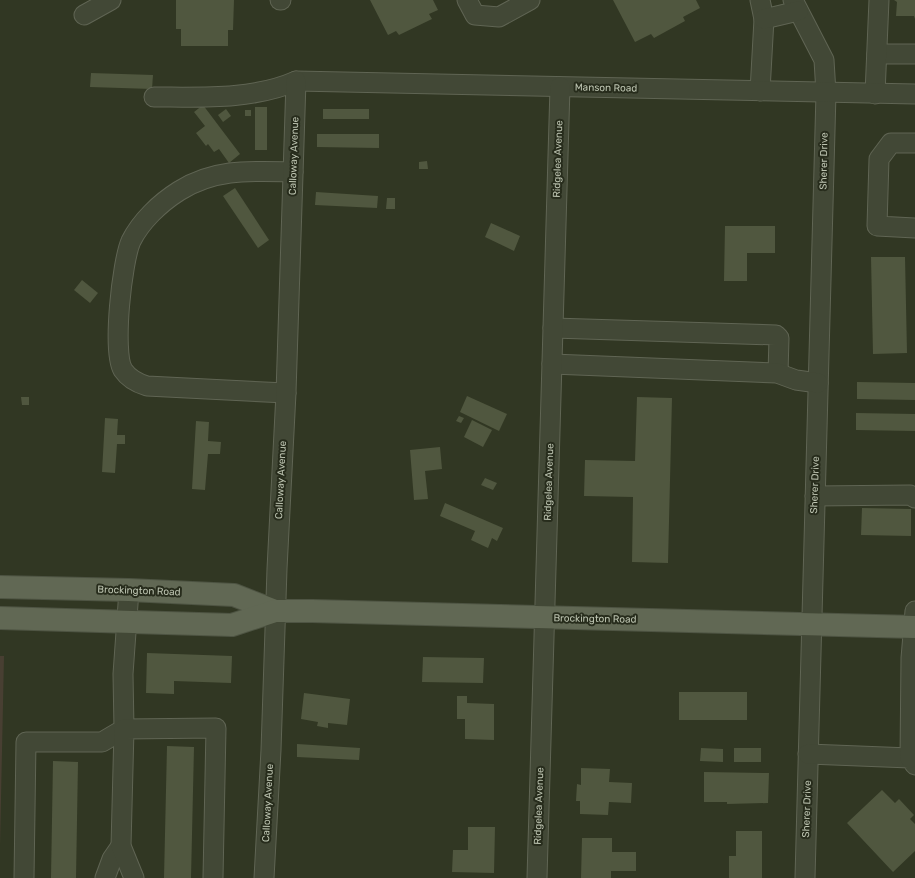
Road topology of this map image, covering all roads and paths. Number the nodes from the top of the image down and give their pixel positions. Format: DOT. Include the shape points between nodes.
graph roads {
  1 [pos="111,0"];
  2 [pos="467,0"];
  3 [pos="530,0"];
  4 [pos="760,0"];
  5 [pos="879,0"];
  6 [pos="796,5"];
  7 [pos="84,15"];
  8 [pos="764,18"];
  9 [pos="877,54"];
  10 [pos="915,54"];
  11 [pos="296,81"];
  12 [pos="560,87"];
  13 [pos="760,91"];
  14 [pos="826,93"];
  15 [pos="875,94"];
  16 [pos="915,94"];
  17 [pos="154,97"];
  18 [pos="915,143"];
  19 [pos="293,172"];
  20 [pos="915,228"];
  21 [pos="553,328"];
  22 [pos="552,364"];
  23 [pos="778,373"];
  24 [pos="818,383"];
  25 [pos="286,393"];
  26 [pos="815,496"];
  27 [pos="915,498"];
  28 [pos="0,587"];
  29 [pos="129,590"];
  30 [pos="275,611"];
  31 [pos="0,618"];
  32 [pos="545,618"];
  33 [pos="127,622"];
  34 [pos="914,622"];
  35 [pos="811,625"];
  36 [pos="124,729"];
  37 [pos="808,754"];
  38 [pos="912,762"];
  39 [pos="121,846"];
  40 [pos="24,878"];
  41 [pos="105,878"];
  42 [pos="134,878"];
  43 [pos="213,878"];
  44 [pos="264,878"];
  45 [pos="537,878"];
  46 [pos="805,878"];
  1 -- 7 [label="street"];
  2 -- 3 [label="street" via="475,15 499,17"];
  4 -- 8 [label="street"];
  5 -- 9 [label="street"];
  6 -- 8 [label="street"];
  6 -- 14 [label="street, Sherer Drive" via="824,60"];
  8 -- 13 [label="street"];
  9 -- 10 [label="street"];
  9 -- 15 [label="street"];
  11 -- 12 [label="street, Manson Road"];
  11 -- 17 [label="street" via="283,87 246,93 206,97"];
  11 -- 19 [label="street, Calloway Avenue"];
  12 -- 13 [label="street, Manson Road"];
  12 -- 21 [label="street, Ridgelea Avenue"];
  13 -- 14 [label="street, Manson Road"];
  14 -- 15 [label="street, Manson Road"];
  14 -- 24 [label="street, Sherer Drive"];
  15 -- 16 [label="street, Manson Road"];
  18 -- 20 [label="street" via="891,143 879,159 877,226"];
  19 -- 25 [label="street, Calloway Avenue"];
  19 -- 25 [label="street" via="245,170 219,174 178,191 157,207 140,227 126,254 122,277 118,356 127,376 134,382 147,386"];
  21 -- 22 [label="street, Ridgelea Avenue"];
  21 -- 23 [label="street" via="776,336 779,338"];
  22 -- 23 [label="street"];
  22 -- 32 [label="street, Ridgelea Avenue"];
  23 -- 24 [label="street" via="796,380"];
  24 -- 26 [label="street, Sherer Drive"];
  25 -- 30 [label="street, Calloway Avenue"];
  26 -- 27 [label="street" via="910,495"];
  26 -- 35 [label="street, Sherer Drive"];
  28 -- 29 [label="main road, Brockington Road"];
  29 -- 30 [label="main road, Brockington Road" via="234,595"];
  29 -- 33 [label="street"];
  30 -- 32 [label="main road, Brockington Road"];
  30 -- 33 [label="main road, Brockington Road" via="232,625"];
  30 -- 44 [label="street, Calloway Avenue"];
  31 -- 33 [label="main road, Brockington Road"];
  32 -- 35 [label="main road, Brockington Road"];
  32 -- 45 [label="street, Ridgelea Avenue"];
  33 -- 36 [label="street" via="123,674"];
  34 -- 35 [label="main road, Brockington Road"];
  34 -- 38 [label="street"];
  35 -- 37 [label="street, Sherer Drive"];
  36 -- 39 [label="street"];
  36 -- 40 [label="street" via="102,742 26,742"];
  36 -- 43 [label="street" via="216,728"];
  37 -- 38 [label="street"];
  37 -- 46 [label="street, Sherer Drive"];
  39 -- 41 [label="street" via="112,859"];
  39 -- 42 [label="street"];
}
